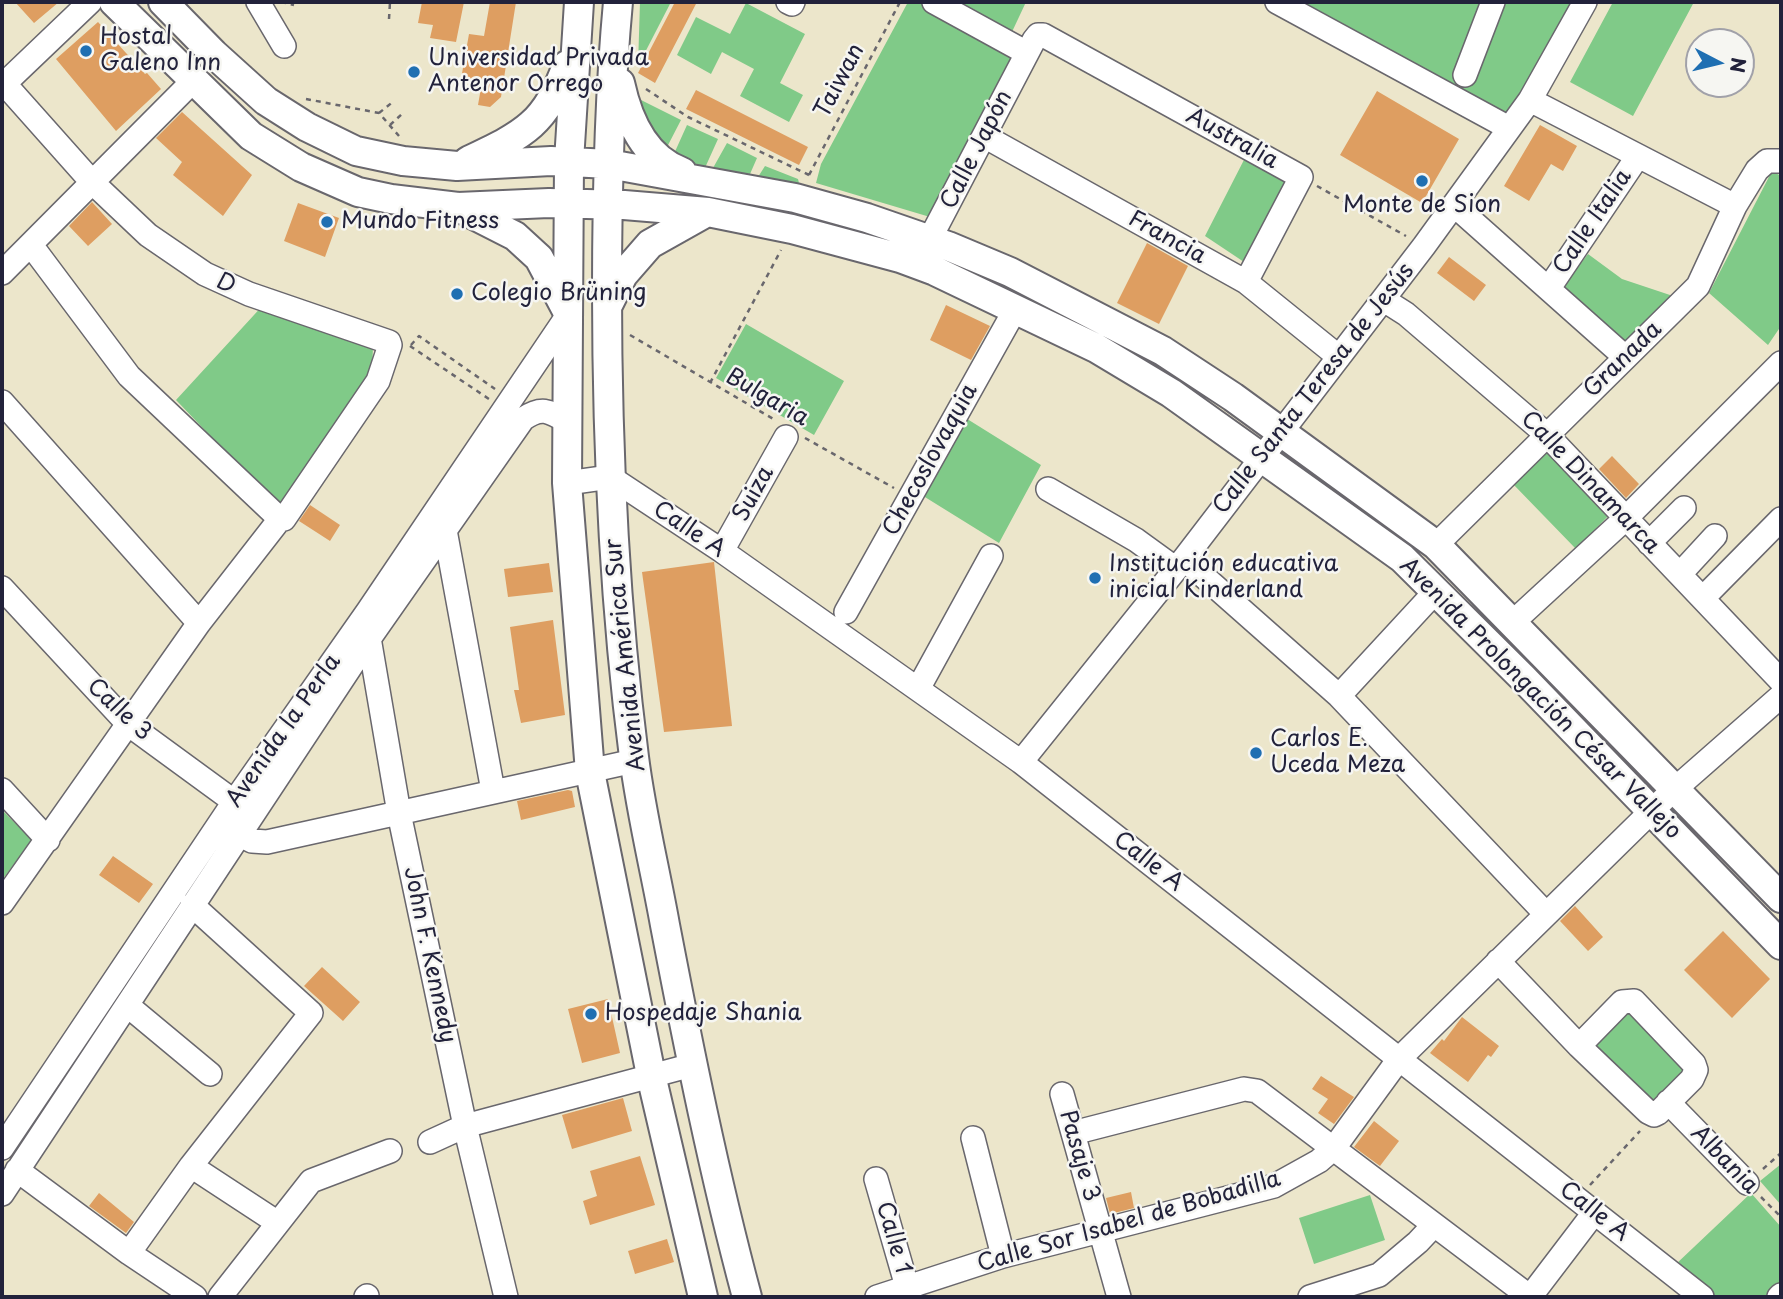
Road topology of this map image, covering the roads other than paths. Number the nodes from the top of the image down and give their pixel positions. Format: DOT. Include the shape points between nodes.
graph roads {
  1 [pos="90,2"];
  2 [pos="114,2"];
  3 [pos="165,2"];
  4 [pos="258,2"];
  5 [pos="579,2"];
  6 [pos="618,2"];
  7 [pos="934,2"];
  8 [pos="1277,2"];
  9 [pos="1493,2"];
  10 [pos="1585,2"];
  11 [pos="576,36"];
  12 [pos="1032,44"];
  13 [pos="284,46"];
  14 [pos="613,50"];
  15 [pos="1465,75"];
  16 [pos="193,81"];
  17 [pos="3,84"];
  18 [pos="1530,100"];
  19 [pos="1509,128"];
  20 [pos="984,136"];
  21 [pos="1638,156"];
  22 [pos="569,161"];
  23 [pos="1781,161"];
  24 [pos="609,164"];
  25 [pos="457,166"];
  26 [pos="704,180"];
  27 [pos="92,182"];
  28 [pos="568,204"];
  29 [pos="608,205"];
  30 [pos="1454,205"];
  31 [pos="1735,206"];
  32 [pos="458,207"];
  33 [pos="708,212"];
  34 [pos="930,241"];
  35 [pos="31,245"];
  36 [pos="916,265"];
  37 [pos="2,273"];
  38 [pos="1246,282"];
  39 [pos="1549,288"];
  40 [pos="1384,300"];
  41 [pos="1016,308"];
  42 [pos="568,315"];
  43 [pos="607,316"];
  44 [pos="1339,357"];
  45 [pos="1625,357"];
  46 [pos="1781,363"];
  47 [pos="2,402"];
  48 [pos="568,422"];
  49 [pos="790,432"];
  50 [pos="1281,432"];
  51 [pos="1546,434"];
  52 [pos="1259,458"];
  53 [pos="610,477"];
  54 [pos="567,483"];
  55 [pos="1048,489"];
  56 [pos="1684,508"];
  57 [pos="281,519"];
  58 [pos="1625,519"];
  59 [pos="1781,519"];
  60 [pos="445,530"];
  61 [pos="1715,536"];
  62 [pos="1649,543"];
  63 [pos="1436,545"];
  64 [pos="722,551"];
  65 [pos="991,556"];
  66 [pos="1180,564"];
  67 [pos="1680,574"];
  68 [pos="2,588"];
  69 [pos="1436,591"];
  70 [pos="1703,598"];
  71 [pos="368,611"];
  72 [pos="846,612"];
  73 [pos="199,623"];
  74 [pos="1511,623"];
  75 [pos="369,639"];
  76 [pos="1781,681"];
  77 [pos="918,689"];
  78 [pos="1339,696"];
  79 [pos="1781,696"];
  80 [pos="128,724"];
  81 [pos="634,761"];
  82 [pos="1021,762"];
  83 [pos="590,772"];
  84 [pos="1676,789"];
  85 [pos="2,790"];
  86 [pos="494,791"];
  87 [pos="1651,811"];
  88 [pos="399,813"];
  89 [pos="242,817"];
  90 [pos="48,840"];
  91 [pos="1781,898"];
  92 [pos="2,903"];
  93 [pos="192,905"];
  94 [pos="1546,914"];
  95 [pos="1781,945"];
  96 [pos="1498,961"];
  97 [pos="127,1005"];
  98 [pos="1579,1046"];
  99 [pos="1399,1059"];
  100 [pos="692,1065"];
  101 [pos="210,1074"];
  102 [pos="650,1075"];
  103 [pos="1062,1094"];
  104 [pos="1661,1108"];
  105 [pos="465,1126"];
  106 [pos="6,1132"];
  107 [pos="1073,1133"];
  108 [pos="973,1138"];
  109 [pos="430,1142"];
  110 [pos="33,1146"];
  111 [pos="1334,1147"];
  112 [pos="390,1151"];
  113 [pos="191,1166"];
  114 [pos="17,1171"];
  115 [pos="876,1179"];
  116 [pos="1747,1183"];
  117 [pos="2,1194"];
  118 [pos="1585,1206"];
  119 [pos="278,1223"];
  120 [pos="1434,1225"];
  121 [pos="1099,1230"];
  122 [pos="129,1254"];
  123 [pos="1003,1256"];
  124 [pos="908,1292"];
  125 [pos="194,1297"];
  126 [pos="220,1297"];
  127 [pos="506,1297"];
  128 [pos="703,1297"];
  129 [pos="747,1297"];
  130 [pos="877,1297"];
  131 [pos="1119,1297"];
  132 [pos="1315,1297"];
  133 [pos="1530,1297"];
  134 [pos="1702,1297"];
  1 -- 17 [label="street"];
  2 -- 16 [label="main road, Avenida Prolongación César Vallejo"];
  3 -- 25 [label="main road, Avenida Prolongación César Vallejo" via="266,102 307,127 356,151 403,162"];
  4 -- 13 [label="street"];
  5 -- 11 [label="main road, Avenida América Sur"];
  6 -- 14 [label="main road, Avenida América Sur"];
  7 -- 12 [label="street, Australia"];
  8 -- 19 [label="street"];
  9 -- 15 [label="street"];
  10 -- 18 [label="street, Calle Santa Teresa de Jesús"];
  11 -- 22 [label="main road, Avenida América Sur"];
  11 -- 25 [label="main road" via="546,112 515,138"];
  12 -- 20 [label="street, Calle Japón"];
  12 -- 38 [label="street, Australia" via="1043,36 1301,177"];
  14 -- 24 [label="main road, Avenida América Sur"];
  14 -- 26 [label="main road" via="626,109 654,157"];
  16 -- 27 [label="street"];
  16 -- 32 [label="main road, Avenida Prolongación César Vallejo" via="251,136 301,167 358,192"];
  17 -- 27 [label="street, D"];
  18 -- 19 [label="street, Calle Santa Teresa de Jesús"];
  18 -- 21 [label="street"];
  19 -- 30 [label="street, Calle Santa Teresa de Jesús"];
  20 -- 34 [label="street, Calle Japón"];
  20 -- 38 [label="street, Francia"];
  21 -- 31 [label="street"];
  21 -- 39 [label="street, Calle Italia"];
  22 -- 24 [label="main road, Avenida Prolongación César Vallejo"];
  22 -- 25 [label="main road, Avenida Prolongación César Vallejo"];
  22 -- 28 [label="main road, Avenida América Sur"];
  23 -- 31 [label="street, Granada" via="1767,161 1757,170"];
  24 -- 26 [label="main road, Avenida Prolongación César Vallejo"];
  24 -- 29 [label="main road, Avenida América Sur"];
  25 -- 32 [label="main road"];
  26 -- 34 [label="main road, Avenida Prolongación César Vallejo" via="835,208"];
  27 -- 35 [label="street"];
  27 -- 57 [label="street, D" via="148,235 205,274 249,294 395,344 377,381"];
  28 -- 29 [label="main road, Avenida Prolongación César Vallejo"];
  28 -- 32 [label="main road, Avenida Prolongación César Vallejo"];
  28 -- 42 [label="main road, Avenida América Sur"];
  29 -- 33 [label="main road, Avenida Prolongación César Vallejo"];
  29 -- 43 [label="main road, Avenida América Sur"];
  30 -- 39 [label="street"];
  30 -- 40 [label="street, Calle Santa Teresa de Jesús"];
  31 -- 45 [label="street, Granada" via="1698,286"];
  32 -- 42 [label="main road" via="515,236 539,258"];
  33 -- 36 [label="main road, Avenida Prolongación César Vallejo" via="792,229"];
  33 -- 43 [label="main road" via="650,244 623,275"];
  34 -- 36 [label="street, Calle Japón"];
  34 -- 50 [label="main road, Avenida Prolongación César Vallejo" via="1010,272 1163,351"];
  35 -- 37 [label="street"];
  35 -- 57 [label="street" via="129,376"];
  36 -- 41 [label="main road, Avenida Prolongación César Vallejo"];
  38 -- 44 [label="street, Francia"];
  39 -- 45 [label="street"];
  40 -- 44 [label="street, Calle Santa Teresa de Jesús"];
  40 -- 51 [label="street, Calle Dinamarca"];
  41 -- 52 [label="main road, Avenida Prolongación César Vallejo" via="1171,393"];
  41 -- 72 [label="street, Checoslovaquia"];
  42 -- 48 [label="main road, Avenida América Sur"];
  42 -- 71 [label="street, Avenida la Perla"];
  43 -- 53 [label="main road, Avenida América Sur"];
  44 -- 50 [label="street, Calle Santa Teresa de Jesús"];
  45 -- 51 [label="street, Granada"];
  46 -- 58 [label="street"];
  47 -- 73 [label="street"];
  48 -- 54 [label="main road, Avenida América Sur"];
  48 -- 60 [label="street, Avenida la Perla" via="549,411 535,411 523,419"];
  49 -- 64 [label="street, Suiza"];
  50 -- 52 [label="street, Calle Santa Teresa de Jesús"];
  50 -- 63 [label="main road, Avenida Prolongación César Vallejo"];
  51 -- 58 [label="street, Calle Dinamarca"];
  51 -- 63 [label="street, Granada"];
  52 -- 66 [label="street, Calle Santa Teresa de Jesús"];
  52 -- 69 [label="main road, Avenida Prolongación César Vallejo" via="1402,558"];
  53 -- 54 [label="street"];
  53 -- 64 [label="street, Calle A"];
  53 -- 81 [label="main road, Avenida América Sur" via="619,628"];
  54 -- 83 [label="main road, Avenida América Sur"];
  55 -- 66 [label="street"];
  56 -- 62 [label="street"];
  57 -- 73 [label="street"];
  58 -- 62 [label="street, Calle Dinamarca"];
  58 -- 74 [label="street"];
  59 -- 70 [label="street"];
  60 -- 75 [label="street, Avenida la Perla"];
  60 -- 86 [label="street"];
  61 -- 67 [label="street"];
  62 -- 67 [label="street, Calle Dinamarca"];
  63 -- 74 [label="main road, Avenida Prolongación César Vallejo"];
  64 -- 77 [label="street, Calle A"];
  65 -- 77 [label="street"];
  66 -- 78 [label="street"];
  66 -- 82 [label="street, Calle Santa Teresa de Jesús"];
  67 -- 70 [label="street, Calle Dinamarca"];
  68 -- 80 [label="street, Calle 3"];
  69 -- 78 [label="street"];
  69 -- 87 [label="main road, Avenida Prolongación César Vallejo"];
  70 -- 76 [label="street, Calle Dinamarca"];
  71 -- 75 [label="street, John F. Kennedy"];
  71 -- 89 [label="street, Avenida la Perla"];
  73 -- 80 [label="street"];
  74 -- 84 [label="main road, Avenida Prolongación César Vallejo"];
  75 -- 88 [label="street, John F. Kennedy"];
  75 -- 89 [label="street, Avenida la Perla"];
  77 -- 82 [label="street, Calle A"];
  78 -- 94 [label="street"];
  79 -- 84 [label="street, Calle Sor Isabel de Bobadilla"];
  80 -- 89 [label="street, Calle 3"];
  80 -- 90 [label="street"];
  81 -- 83 [label="street"];
  81 -- 100 [label="main road, Avenida América Sur"];
  82 -- 99 [label="street, Calle A"];
  83 -- 86 [label="street"];
  83 -- 102 [label="main road, Avenida América Sur"];
  84 -- 87 [label="street, Calle Sor Isabel de Bobadilla"];
  84 -- 91 [label="main road, Avenida Prolongación César Vallejo"];
  85 -- 90 [label="street"];
  86 -- 88 [label="street"];
  87 -- 94 [label="street, Calle Sor Isabel de Bobadilla"];
  87 -- 95 [label="main road, Avenida Prolongación César Vallejo"];
  88 -- 89 [label="street" via="267,842 252,841"];
  88 -- 105 [label="street, John F. Kennedy"];
  89 -- 93 [label="street, Avenida la Perla"];
  89 -- 106 [label="street, Avenida la Perla"];
  90 -- 92 [label="street"];
  93 -- 97 [label="street, Avenida la Perla"];
  93 -- 113 [label="street" via="312,1013"];
  94 -- 96 [label="street, Calle Sor Isabel de Bobadilla"];
  96 -- 98 [label="street, Albania"];
  96 -- 99 [label="street, Calle Sor Isabel de Bobadilla"];
  97 -- 101 [label="street"];
  97 -- 110 [label="street, Avenida la Perla"];
  98 -- 104 [label="street, Albania"];
  98 -- 104 [label="street" via="1622,1002 1634,1001 1696,1070"];
  99 -- 111 [label="street, Calle Sor Isabel de Bobadilla"];
  99 -- 118 [label="street, Calle A"];
  100 -- 102 [label="street"];
  100 -- 129 [label="main road, Avenida América Sur"];
  102 -- 105 [label="street"];
  102 -- 128 [label="main road, Avenida América Sur"];
  103 -- 107 [label="street, Pasaje 3"];
  104 -- 116 [label="street, Albania"];
  105 -- 109 [label="street"];
  105 -- 127 [label="street, John F. Kennedy"];
  106 -- 110 [label="street"];
  107 -- 111 [label="street" via="1244,1089 1257,1091"];
  107 -- 121 [label="street, Pasaje 3"];
  108 -- 123 [label="street"];
  110 -- 114 [label="street, Avenida la Perla"];
  111 -- 120 [label="street"];
  111 -- 121 [label="street, Calle Sor Isabel de Bobadilla" via="1319,1161 1274,1186"];
  112 -- 119 [label="street" via="311,1181"];
  113 -- 119 [label="street"];
  113 -- 122 [label="street"];
  114 -- 117 [label="street, Avenida la Perla"];
  114 -- 122 [label="street"];
  115 -- 124 [label="street, Calle 1"];
  118 -- 133 [label="street"];
  118 -- 134 [label="street, Calle A"];
  119 -- 126 [label="street"];
  120 -- 132 [label="street" via="1379,1275"];
  120 -- 133 [label="street"];
  121 -- 123 [label="street, Calle Sor Isabel de Bobadilla"];
  121 -- 131 [label="street, Pasaje 3"];
  122 -- 125 [label="street"];
  123 -- 124 [label="street, Calle Sor Isabel de Bobadilla"];
  124 -- 130 [label="street, Calle Sor Isabel de Bobadilla"];
}
